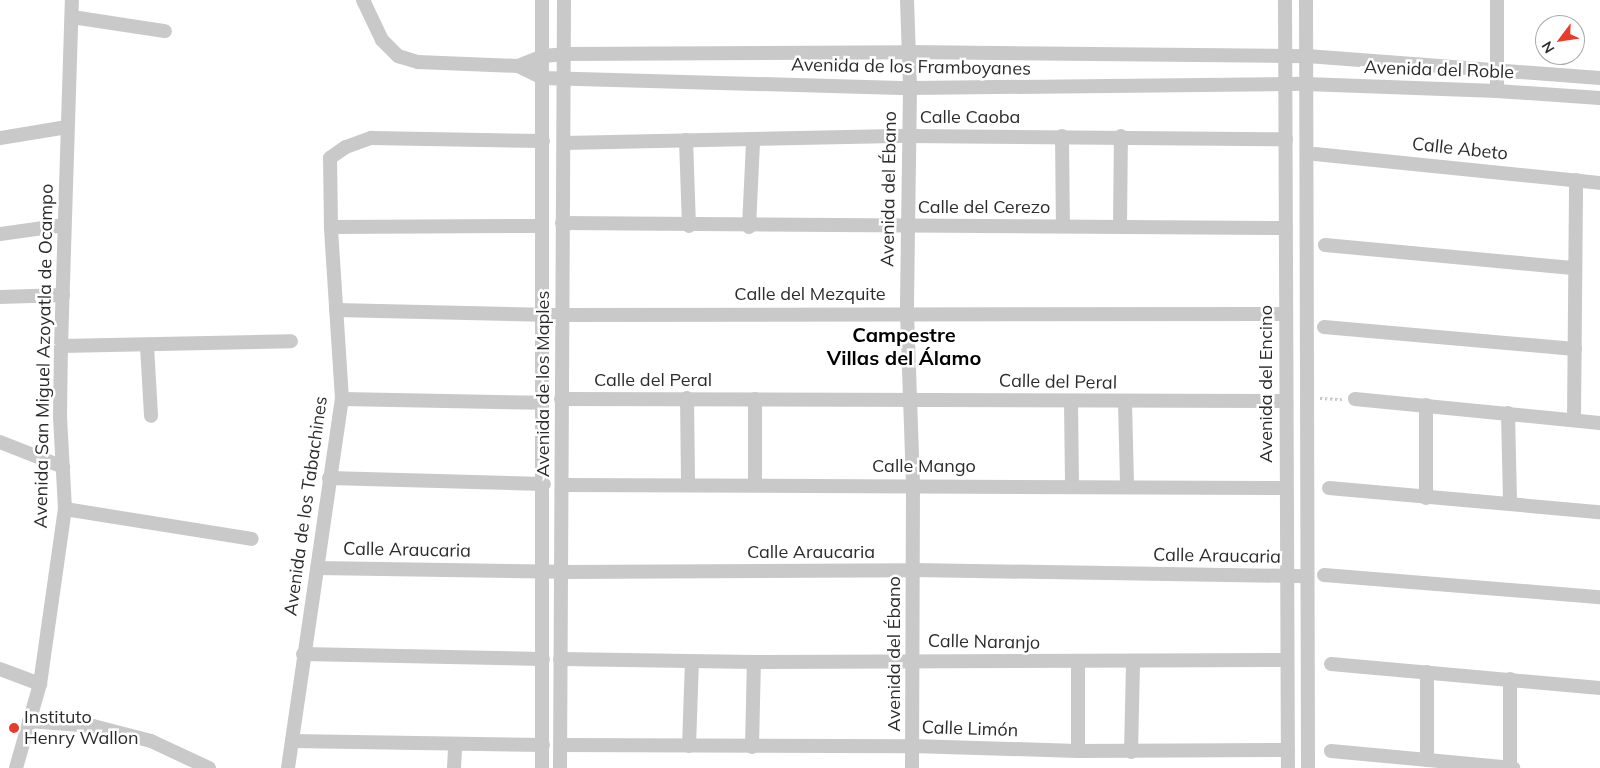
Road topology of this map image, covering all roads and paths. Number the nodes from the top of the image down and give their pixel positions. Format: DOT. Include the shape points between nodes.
graph roads {
  1 [pos="72,0"];
  2 [pos="363,0"];
  3 [pos="542,0"];
  4 [pos="564,0"];
  5 [pos="907,0"];
  6 [pos="1285,0"];
  7 [pos="1306,0"];
  8 [pos="1497,0"];
  9 [pos="72,17"];
  10 [pos="165,31"];
  11 [pos="908,52"];
  12 [pos="564,54"];
  13 [pos="543,56"];
  14 [pos="1307,56"];
  15 [pos="1287,57"];
  16 [pos="518,66"];
  17 [pos="1498,68"];
  18 [pos="543,78"];
  19 [pos="1600,78"];
  20 [pos="563,79"];
  21 [pos="1306,84"];
  22 [pos="1286,85"];
  23 [pos="910,88"];
  24 [pos="1497,91"];
  25 [pos="1600,98"];
  26 [pos="66,126"];
  27 [pos="908,136"];
  28 [pos="1062,136"];
  29 [pos="1121,136"];
  30 [pos="0,138"];
  31 [pos="1286,139"];
  32 [pos="686,140"];
  33 [pos="753,140"];
  34 [pos="544,141"];
  35 [pos="564,143"];
  36 [pos="1315,154"];
  37 [pos="1576,180"];
  38 [pos="1600,183"];
  39 [pos="562,224"];
  40 [pos="64,225"];
  41 [pos="1063,225"];
  42 [pos="1120,225"];
  43 [pos="542,226"];
  44 [pos="689,226"];
  45 [pos="907,226"];
  46 [pos="331,227"];
  47 [pos="749,227"];
  48 [pos="1286,228"];
  49 [pos="0,234"];
  50 [pos="1325,245"];
  51 [pos="1575,268"];
  52 [pos="63,296"];
  53 [pos="0,297"];
  54 [pos="336,310"];
  55 [pos="907,312"];
  56 [pos="543,313"];
  57 [pos="1284,314"];
  58 [pos="563,315"];
  59 [pos="1324,327"];
  60 [pos="291,341"];
  61 [pos="61,346"];
  62 [pos="147,346"];
  63 [pos="1575,350"];
  64 [pos="1306,397"];
  65 [pos="687,398"];
  66 [pos="342,399"];
  67 [pos="561,399"];
  68 [pos="755,399"];
  69 [pos="911,399"];
  70 [pos="1355,399"];
  71 [pos="1071,401"];
  72 [pos="1285,401"];
  73 [pos="1125,402"];
  74 [pos="542,403"];
  75 [pos="1426,405"];
  76 [pos="1508,413"];
  77 [pos="151,416"];
  78 [pos="1574,420"];
  79 [pos="1600,423"];
  80 [pos="0,442"];
  81 [pos="64,467"];
  82 [pos="329,478"];
  83 [pos="544,484"];
  84 [pos="562,484"];
  85 [pos="688,484"];
  86 [pos="755,484"];
  87 [pos="914,485"];
  88 [pos="1072,485"];
  89 [pos="1128,485"];
  90 [pos="1286,488"];
  91 [pos="1328,488"];
  92 [pos="1426,498"];
  93 [pos="1510,504"];
  94 [pos="65,509"];
  95 [pos="1600,512"];
  96 [pos="252,539"];
  97 [pos="317,568"];
  98 [pos="913,570"];
  99 [pos="542,571"];
  100 [pos="562,572"];
  101 [pos="1324,575"];
  102 [pos="1287,576"];
  103 [pos="1306,576"];
  104 [pos="1600,597"];
  105 [pos="303,654"];
  106 [pos="543,659"];
  107 [pos="560,659"];
  108 [pos="912,660"];
  109 [pos="1287,660"];
  110 [pos="692,662"];
  111 [pos="754,662"];
  112 [pos="1078,662"];
  113 [pos="1133,662"];
  114 [pos="1331,664"];
  115 [pos="0,669"];
  116 [pos="1427,672"];
  117 [pos="1510,679"];
  118 [pos="40,684"];
  119 [pos="1600,688"];
  120 [pos="29,721"];
  121 [pos="292,741"];
  122 [pos="561,744"];
  123 [pos="543,745"];
  124 [pos="455,746"];
  125 [pos="689,746"];
  126 [pos="912,746"];
  127 [pos="752,748"];
  128 [pos="1288,750"];
  129 [pos="1078,751"];
  130 [pos="1331,751"];
  131 [pos="1131,752"];
  132 [pos="1427,760"];
  133 [pos="16,768"];
  134 [pos="209,768"];
  135 [pos="288,768"];
  136 [pos="454,768"];
  137 [pos="542,768"];
  138 [pos="560,768"];
  139 [pos="912,768"];
  140 [pos="1288,768"];
  141 [pos="1308,768"];
  142 [pos="1512,768"];
  1 -- 9 [label="street, Avenida San Miguel Azoyatla de Ocampo"];
  2 -- 16 [label="street, Avenida de los Framboyanes" via="382,40 398,56 418,62"];
  3 -- 13 [label="street, Avenida de los Maples"];
  4 -- 12 [label="street, Avenida de los Maples"];
  5 -- 11 [label="street, Avenida del Ébano"];
  6 -- 15 [label="street, Avenida del Encino"];
  7 -- 14 [label="street"];
  8 -- 17 [label="street"];
  9 -- 10 [label="street"];
  9 -- 26 [label="street, Avenida San Miguel Azoyatla de Ocampo"];
  11 -- 12 [label="street, Avenida de los Framboyanes"];
  11 -- 15 [label="street, Avenida de los Framboyanes"];
  11 -- 23 [label="street, Avenida del Ébano"];
  12 -- 13 [label="street, Avenida de los Framboyanes"];
  12 -- 20 [label="street, Avenida de los Maples"];
  13 -- 16 [label="street, Avenida de los Framboyanes"];
  13 -- 18 [label="street, Avenida de los Maples"];
  14 -- 15 [label="street, Avenida de los Framboyanes"];
  14 -- 17 [label="street, Avenida del Roble"];
  14 -- 21 [label="street"];
  15 -- 22 [label="street, Avenida del Encino"];
  16 -- 18 [label="street, Avenida de los Framboyanes"];
  17 -- 19 [label="street, Avenida del Roble"];
  17 -- 24 [label="street"];
  18 -- 20 [label="street, Avenida de los Framboyanes"];
  18 -- 34 [label="street, Avenida de los Maples"];
  20 -- 23 [label="street, Avenida de los Framboyanes"];
  20 -- 35 [label="street, Avenida de los Maples"];
  21 -- 22 [label="street, Avenida de los Framboyanes"];
  21 -- 24 [label="street, Avenida del Roble"];
  21 -- 64 [label="street"];
  22 -- 23 [label="street, Avenida de los Framboyanes"];
  22 -- 31 [label="street, Avenida del Encino"];
  23 -- 27 [label="street, Avenida del Ébano"];
  24 -- 25 [label="street, Avenida del Roble"];
  26 -- 30 [label="street"];
  26 -- 40 [label="street, Avenida San Miguel Azoyatla de Ocampo"];
  27 -- 28 [label="street, Calle Caoba"];
  27 -- 33 [label="street, Calle Caoba"];
  27 -- 45 [label="street, Avenida del Ébano"];
  28 -- 29 [label="street, Calle Caoba"];
  28 -- 41 [label="street"];
  29 -- 31 [label="street, Calle Caoba"];
  29 -- 42 [label="street"];
  31 -- 48 [label="street, Avenida del Encino"];
  32 -- 33 [label="street, Calle Caoba"];
  32 -- 35 [label="street, Calle Caoba"];
  32 -- 44 [label="street"];
  33 -- 47 [label="street"];
  34 -- 43 [label="street, Avenida de los Maples"];
  34 -- 46 [label="street, Avenida de los Tabachines" via="371,138 346,147 330,158"];
  35 -- 39 [label="street, Avenida de los Maples"];
  36 -- 37 [label="street, Calle Abeto"];
  37 -- 38 [label="street, Calle Abeto"];
  37 -- 51 [label="street"];
  39 -- 44 [label="street, Calle del Cerezo"];
  39 -- 58 [label="street, Avenida de los Maples"];
  40 -- 49 [label="street"];
  40 -- 52 [label="street, Avenida San Miguel Azoyatla de Ocampo"];
  41 -- 42 [label="street, Calle del Cerezo"];
  41 -- 45 [label="street, Calle del Cerezo"];
  42 -- 48 [label="street, Calle del Cerezo"];
  43 -- 46 [label="street"];
  43 -- 56 [label="street, Avenida de los Maples"];
  44 -- 47 [label="street, Calle del Cerezo"];
  45 -- 47 [label="street, Calle del Cerezo"];
  45 -- 55 [label="street, Avenida del Ébano"];
  46 -- 54 [label="street, Avenida de los Tabachines"];
  48 -- 57 [label="street, Avenida del Encino"];
  50 -- 51 [label="street"];
  51 -- 63 [label="street"];
  52 -- 53 [label="street"];
  52 -- 61 [label="street, Avenida San Miguel Azoyatla de Ocampo"];
  54 -- 56 [label="street, Calle del Mezquite"];
  54 -- 66 [label="street, Avenida de los Tabachines"];
  55 -- 57 [label="street, Calle del Mezquite"];
  55 -- 58 [label="street, Calle del Mezquite"];
  55 -- 69 [label="street, Avenida del Ébano"];
  56 -- 58 [label="street, Calle del Mezquite"];
  56 -- 74 [label="street, Avenida de los Maples"];
  57 -- 72 [label="street, Avenida del Encino"];
  58 -- 67 [label="street, Avenida de los Maples"];
  59 -- 63 [label="street"];
  60 -- 62 [label="street"];
  61 -- 62 [label="street"];
  61 -- 81 [label="street, Avenida San Miguel Azoyatla de Ocampo"];
  62 -- 77 [label="street"];
  63 -- 78 [label="street"];
  64 -- 70 [label="path"];
  64 -- 103 [label="street"];
  65 -- 67 [label="street, Calle del Peral"];
  65 -- 68 [label="street, Calle del Peral"];
  65 -- 85 [label="street"];
  66 -- 74 [label="street"];
  66 -- 82 [label="street, Avenida de los Tabachines"];
  67 -- 84 [label="street, Avenida de los Maples"];
  68 -- 69 [label="street, Calle del Peral"];
  68 -- 86 [label="street"];
  69 -- 71 [label="street, Calle del Peral"];
  69 -- 87 [label="street, Avenida del Ébano"];
  70 -- 75 [label="street"];
  71 -- 73 [label="street, Calle del Peral"];
  71 -- 88 [label="street"];
  72 -- 73 [label="street, Calle del Peral"];
  72 -- 90 [label="street, Avenida del Encino"];
  73 -- 89 [label="street"];
  74 -- 83 [label="street, Avenida de los Maples"];
  75 -- 76 [label="street"];
  75 -- 92 [label="street"];
  76 -- 78 [label="street"];
  76 -- 93 [label="street"];
  78 -- 79 [label="street"];
  80 -- 81 [label="street"];
  81 -- 94 [label="street, Avenida San Miguel Azoyatla de Ocampo"];
  82 -- 83 [label="street"];
  82 -- 97 [label="street, Avenida de los Tabachines"];
  83 -- 99 [label="street, Avenida de los Maples"];
  84 -- 85 [label="street, Calle Mango"];
  84 -- 100 [label="street, Avenida de los Maples"];
  85 -- 86 [label="street, Calle Mango"];
  86 -- 87 [label="street, Calle Mango"];
  87 -- 88 [label="street, Calle Mango"];
  87 -- 98 [label="street, Avenida del Ébano"];
  88 -- 89 [label="street, Calle Mango"];
  89 -- 90 [label="street, Calle Mango"];
  90 -- 102 [label="street, Avenida del Encino"];
  91 -- 92 [label="street"];
  92 -- 93 [label="street"];
  93 -- 95 [label="street"];
  94 -- 96 [label="street"];
  94 -- 118 [label="street, Avenida San Miguel Azoyatla de Ocampo"];
  97 -- 99 [label="street, Calle Araucaria"];
  97 -- 105 [label="street, Avenida de los Tabachines"];
  98 -- 100 [label="street, Calle Araucaria"];
  98 -- 102 [label="street, Calle Araucaria"];
  98 -- 108 [label="street, Avenida del Ébano"];
  99 -- 100 [label="street, Calle Araucaria"];
  99 -- 106 [label="street, Avenida de los Maples"];
  100 -- 107 [label="street, Avenida de los Maples"];
  101 -- 104 [label="street"];
  102 -- 103 [label="street, Calle Araucaria"];
  102 -- 109 [label="street, Avenida del Encino"];
  103 -- 141 [label="street"];
  105 -- 106 [label="street"];
  105 -- 121 [label="street, Avenida de los Tabachines"];
  106 -- 123 [label="street, Avenida de los Maples"];
  107 -- 110 [label="street, Calle Naranjo"];
  107 -- 122 [label="street, Avenida de los Maples"];
  108 -- 111 [label="street, Calle Naranjo"];
  108 -- 112 [label="street, Calle Naranjo"];
  108 -- 126 [label="street, Avenida del Ébano"];
  109 -- 113 [label="street, Calle Naranjo"];
  109 -- 128 [label="street, Avenida del Encino"];
  110 -- 111 [label="street, Calle Naranjo"];
  110 -- 125 [label="street"];
  111 -- 127 [label="street"];
  112 -- 113 [label="street, Calle Naranjo"];
  112 -- 129 [label="street"];
  113 -- 131 [label="street"];
  114 -- 116 [label="street"];
  115 -- 118 [label="street"];
  116 -- 117 [label="street"];
  116 -- 132 [label="street"];
  117 -- 119 [label="street"];
  117 -- 142 [label="street"];
  118 -- 120 [label="street, Avenida San Miguel Azoyatla de Ocampo"];
  120 -- 133 [label="street, Avenida San Miguel Azoyatla de Ocampo"];
  120 -- 134 [label="street" via="93,726 151,741"];
  121 -- 124 [label="street"];
  121 -- 135 [label="street, Avenida de los Tabachines"];
  122 -- 125 [label="street, Calle Limón"];
  122 -- 138 [label="street, Avenida de los Maples"];
  123 -- 124 [label="street"];
  123 -- 137 [label="street, Avenida de los Maples"];
  124 -- 136 [label="street"];
  125 -- 127 [label="street, Calle Limón"];
  126 -- 127 [label="street, Calle Limón"];
  126 -- 129 [label="street, Calle Limón"];
  126 -- 139 [label="street, Avenida del Ébano"];
  128 -- 131 [label="street, Calle Limón"];
  128 -- 140 [label="street, Avenida del Encino"];
  129 -- 131 [label="street, Calle Limón"];
  130 -- 132 [label="street"];
  132 -- 142 [label="street"];
}
